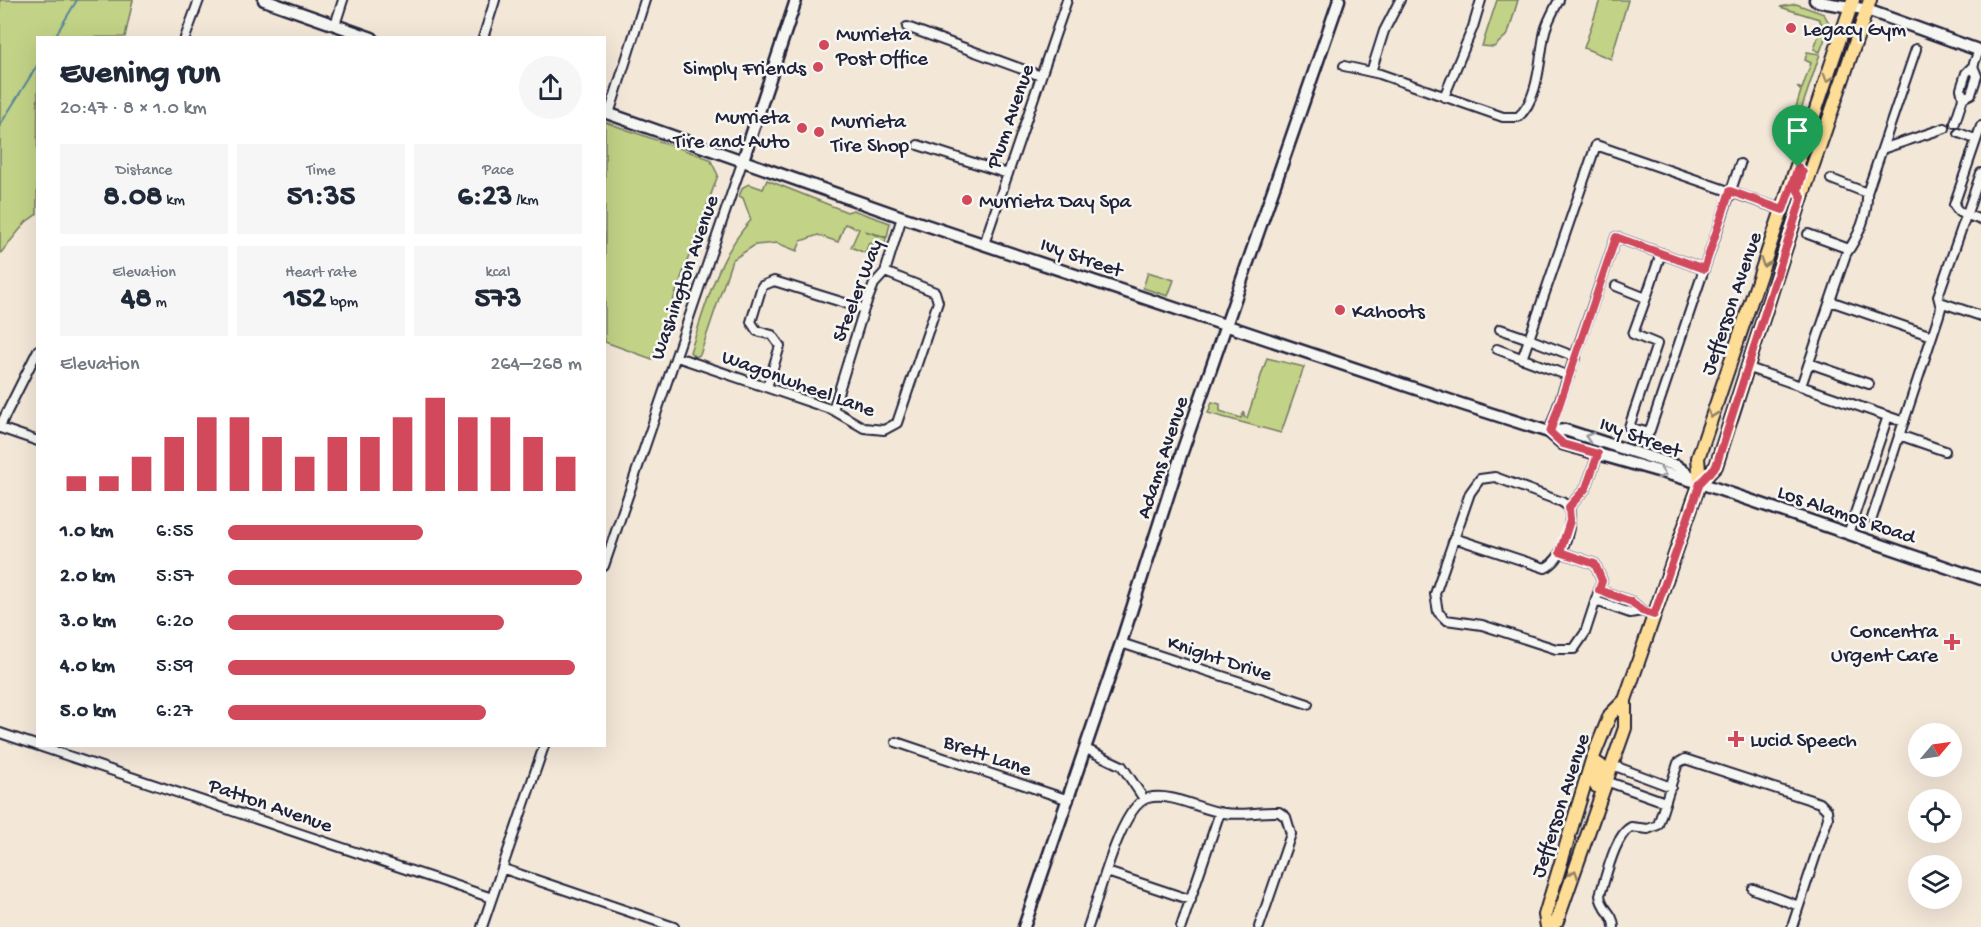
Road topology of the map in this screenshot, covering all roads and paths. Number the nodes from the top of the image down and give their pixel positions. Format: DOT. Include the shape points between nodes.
graph roads {
  1 [pos="199,0"];
  2 [pos="264,0"];
  3 [pos="343,0"];
  4 [pos="495,0"];
  5 [pos="645,0"];
  6 [pos="796,0"];
  7 [pos="1067,0"];
  8 [pos="1339,0"];
  9 [pos="1400,0"];
  10 [pos="1481,0"];
  11 [pos="1559,0"];
  12 [pos="1815,0"];
  13 [pos="1850,2"];
  14 [pos="1868,5"];
  15 [pos="335,25"];
  16 [pos="907,27"];
  17 [pos="186,36"];
  18 [pos="366,36"];
  19 [pos="484,36"];
  20 [pos="1916,49"];
  21 [pos="1980,51"];
  22 [pos="1344,66"];
  23 [pos="1371,72"];
  24 [pos="1041,75"];
  25 [pos="1444,97"];
  26 [pos="607,113"];
  27 [pos="1955,123"];
  28 [pos="1981,126"];
  29 [pos="1946,128"];
  30 [pos="1959,133"];
  31 [pos="1975,139"];
  32 [pos="918,145"];
  33 [pos="1882,149"];
  34 [pos="743,160"];
  35 [pos="1740,164"];
  36 [pos="1798,167"];
  37 [pos="1981,173"];
  38 [pos="1008,174"];
  39 [pos="1831,179"];
  40 [pos="1730,191"];
  41 [pos="1867,193"];
  42 [pos="1802,197"];
  43 [pos="1783,210"];
  44 [pos="1966,215"];
  45 [pos="902,217"];
  46 [pos="1981,220"];
  47 [pos="1808,234"];
  48 [pos="984,243"];
  49 [pos="1850,249"];
  50 [pos="1661,254"];
  51 [pos="1704,269"];
  52 [pos="885,272"];
  53 [pos="1616,286"];
  54 [pos="1646,298"];
  55 [pos="1830,301"];
  56 [pos="1940,302"];
  57 [pos="864,309"];
  58 [pos="1981,316"];
  59 [pos="1226,325"];
  60 [pos="1500,329"];
  61 [pos="1932,336"];
  62 [pos="1529,339"];
  63 [pos="1497,349"];
  64 [pos="36,354"];
  65 [pos="677,357"];
  66 [pos="1576,357"];
  67 [pos="1522,359"];
  68 [pos="1809,363"];
  69 [pos="1746,367"];
  70 [pos="1569,376"];
  71 [pos="1869,384"];
  72 [pos="1801,386"];
  73 [pos="767,387"];
  74 [pos="833,410"];
  75 [pos="1888,416"];
  76 [pos="1904,422"];
  77 [pos="0,427"];
  78 [pos="1550,432"];
  79 [pos="1899,435"];
  80 [pos="36,440"];
  81 [pos="1945,451"];
  82 [pos="1598,454"];
  83 [pos="1700,483"];
  84 [pos="1859,503"];
  85 [pos="1569,507"];
  86 [pos="1875,508"];
  87 [pos="1872,518"];
  88 [pos="1848,534"];
  89 [pos="1454,538"];
  90 [pos="1560,552"];
  91 [pos="606,560"];
  92 [pos="1981,579"];
  93 [pos="1599,590"];
  94 [pos="1596,601"];
  95 [pos="1648,613"];
  96 [pos="1121,643"];
  97 [pos="1624,700"];
  98 [pos="1308,704"];
  99 [pos="0,733"];
  100 [pos="896,742"];
  101 [pos="36,745"];
  102 [pos="42,747"];
  103 [pos="544,747"];
  104 [pos="1086,749"];
  105 [pos="1592,760"];
  106 [pos="1612,765"];
  107 [pos="1649,780"];
  108 [pos="1606,781"];
  109 [pos="1671,787"];
  110 [pos="1644,794"];
  111 [pos="1144,799"];
  112 [pos="1069,800"];
  113 [pos="1665,802"];
  114 [pos="1220,812"];
  115 [pos="1593,817"];
  116 [pos="504,869"];
  117 [pos="1107,872"];
  118 [pos="1753,889"];
  119 [pos="492,898"];
  120 [pos="1191,900"];
  121 [pos="1799,906"];
  122 [pos="482,927"];
  123 [pos="674,927"];
  124 [pos="1024,927"];
  125 [pos="1088,927"];
  126 [pos="1181,927"];
  127 [pos="1259,927"];
  128 [pos="1547,927"];
  129 [pos="1551,927"];
  130 [pos="1614,927"];
  131 [pos="1791,927"];
  1 -- 17 [label="street"];
  2 -- 15 [label="street"];
  3 -- 15 [label="street"];
  4 -- 19 [label="street"];
  5 -- 26 [label="street"];
  6 -- 34 [label="street, Washington Avenue"];
  7 -- 24 [label="street, Plum Avenue"];
  8 -- 59 [label="street, Adams Avenue"];
  9 -- 23 [label="street" via="1384,31"];
  10 -- 25 [label="street"];
  11 -- 25 [label="street" via="1545,31 1527,105 1518,117 1503,117"];
  12 -- 13 [label="street" via="1835,7"];
  13 -- 14 [label="street"];
  13 -- 36 [label="main road, Jefferson Avenue, one-way"];
  14 -- 21 [label="street"];
  14 -- 42 [label="main road, Jefferson Avenue"];
  15 -- 18 [label="street"];
  16 -- 24 [label="street"];
  20 -- 33 [label="street"];
  21 -- 27 [label="street" via="1960,89 1963,98"];
  22 -- 23 [label="street"];
  23 -- 25 [label="street"];
  24 -- 38 [label="street, Plum Avenue"];
  26 -- 34 [label="street, Ivy Street"];
  28 -- 31 [label="street"];
  29 -- 33 [label="street"];
  30 -- 31 [label="street"];
  31 -- 44 [label="street" via="1954,199 1956,209"];
  32 -- 38 [label="street"];
  33 -- 41 [label="street"];
  34 -- 45 [label="street, Ivy Street"];
  34 -- 65 [label="street, Washington Avenue"];
  35 -- 40 [label="street"];
  36 -- 42 [label="main road" via="1803,172 1798,191"];
  36 -- 43 [label="main road, Jefferson Avenue"];
  37 -- 44 [label="street"];
  38 -- 48 [label="street, Plum Avenue"];
  39 -- 41 [label="street"];
  40 -- 43 [label="street"];
  40 -- 51 [label="street"];
  40 -- 62 [label="street" via="1596,145"];
  41 -- 49 [label="street" via="1868,205"];
  42 -- 69 [label="main road, Jefferson Avenue"];
  43 -- 83 [label="main road, Jefferson Avenue, one-way" via="1698,458"];
  44 -- 46 [label="street"];
  44 -- 56 [label="street" via="1938,296"];
  45 -- 48 [label="street, Ivy Street"];
  45 -- 52 [label="street, Steeler Way"];
  47 -- 49 [label="street"];
  48 -- 59 [label="street, Ivy Street"];
  49 -- 55 [label="street"];
  50 -- 51 [label="street"];
  50 -- 54 [label="street"];
  50 -- 66 [label="street" via="1616,237"];
  51 -- 54 [label="street" via="1649,433 1629,426 1657,344 1633,334"];
  52 -- 57 [label="street, Steeler Way" via="874,284"];
  52 -- 74 [label="street, Wagonwheel Lane" via="928,288 935,292 938,302 897,423 884,430 864,428"];
  53 -- 54 [label="street"];
  55 -- 61 [label="street"];
  55 -- 68 [label="street"];
  56 -- 58 [label="street"];
  56 -- 61 [label="street"];
  57 -- 73 [label="street" via="774,281 762,286 751,321 757,331 772,334 780,346"];
  57 -- 74 [label="street, Steeler Way"];
  59 -- 78 [label="street, Ivy Street"];
  59 -- 96 [label="street, Adams Avenue"];
  60 -- 62 [label="street"];
  61 -- 76 [label="street"];
  62 -- 66 [label="street"];
  62 -- 67 [label="street"];
  63 -- 67 [label="street"];
  64 -- 77 [label="street"];
  65 -- 73 [label="street, Wagonwheel Lane"];
  65 -- 91 [label="street, Washington Avenue"];
  66 -- 70 [label="street"];
  67 -- 70 [label="street"];
  68 -- 71 [label="street"];
  68 -- 72 [label="street"];
  69 -- 72 [label="street"];
  69 -- 83 [label="main road, Jefferson Avenue" via="1716,466"];
  70 -- 78 [label="street"];
  72 -- 75 [label="street"];
  73 -- 74 [label="street, Wagonwheel Lane"];
  75 -- 76 [label="street"];
  75 -- 84 [label="street"];
  76 -- 79 [label="street"];
  77 -- 80 [label="street"];
  78 -- 82 [label="street, Ivy Street" via="1563,444"];
  83 -- 78 [label="street, Ivy Street, one-way" via="1677,466 1565,430"];
  79 -- 81 [label="street"];
  79 -- 86 [label="street"];
  82 -- 83 [label="street, Ivy Street, one-way"];
  82 -- 85 [label="street" via="1584,492"];
  83 -- 88 [label="street, Los Alamos Road"];
  83 -- 95 [label="main road, Jefferson Avenue"];
  84 -- 86 [label="street"];
  84 -- 88 [label="street"];
  85 -- 89 [label="street" via="1494,477 1478,481"];
  85 -- 90 [label="street" via="1570,521"];
  86 -- 87 [label="street"];
  88 -- 92 [label="street, Los Alamos Road"];
  89 -- 90 [label="street" via="1545,568 1552,565"];
  89 -- 94 [label="street" via="1435,594 1436,607 1446,620 1482,625 1566,651 1574,649 1585,633"];
  90 -- 93 [label="street" via="1595,564 1602,581"];
  93 -- 94 [label="street"];
  93 -- 95 [label="street" via="1632,602"];
  94 -- 95 [label="street" via="1630,613"];
  95 -- 97 [label="main road, Jefferson Avenue"];
  96 -- 98 [label="street, Knight Drive"];
  96 -- 104 [label="street, Adams Avenue"];
  97 -- 105 [label="main road, Jefferson Avenue" via="1610,715"];
  97 -- 106 [label="main road, Jefferson Avenue" via="1624,728"];
  99 -- 101 [label="street, Patton Avenue"];
  100 -- 112 [label="street, Brett Lane"];
  102 -- 119 [label="street, Patton Avenue"];
  103 -- 116 [label="street"];
  104 -- 111 [label="street" via="1122,765"];
  104 -- 112 [label="street, Adams Avenue"];
  105 -- 115 [label="main road" via="1601,766 1592,798"];
  105 -- 128 [label="main road, Jefferson Avenue" via="1545,915"];
  106 -- 107 [label="street"];
  106 -- 108 [label="main road, Jefferson Avenue"];
  107 -- 109 [label="street"];
  107 -- 110 [label="street"];
  108 -- 110 [label="street"];
  108 -- 115 [label="main road, Jefferson Avenue"];
  109 -- 113 [label="street"];
  109 -- 121 [label="street" via="1678,763 1689,759 1825,806 1828,818"];
  110 -- 113 [label="street"];
  111 -- 114 [label="street" via="1163,798"];
  111 -- 117 [label="street" via="1124,821"];
  112 -- 124 [label="street, Adams Avenue"];
  113 -- 130 [label="street" via="1655,827 1631,827 1618,842 1600,895"];
  114 -- 120 [label="street"];
  114 -- 127 [label="street" via="1279,812 1290,825 1288,845"];
  129 -- 115 [label="main road, Jefferson Avenue, one-way" via="1557,921"];
  116 -- 119 [label="street"];
  116 -- 123 [label="street"];
  117 -- 120 [label="street"];
  117 -- 125 [label="street"];
  118 -- 121 [label="street"];
  119 -- 122 [label="street"];
  120 -- 126 [label="street"];
  121 -- 131 [label="street"];
}
